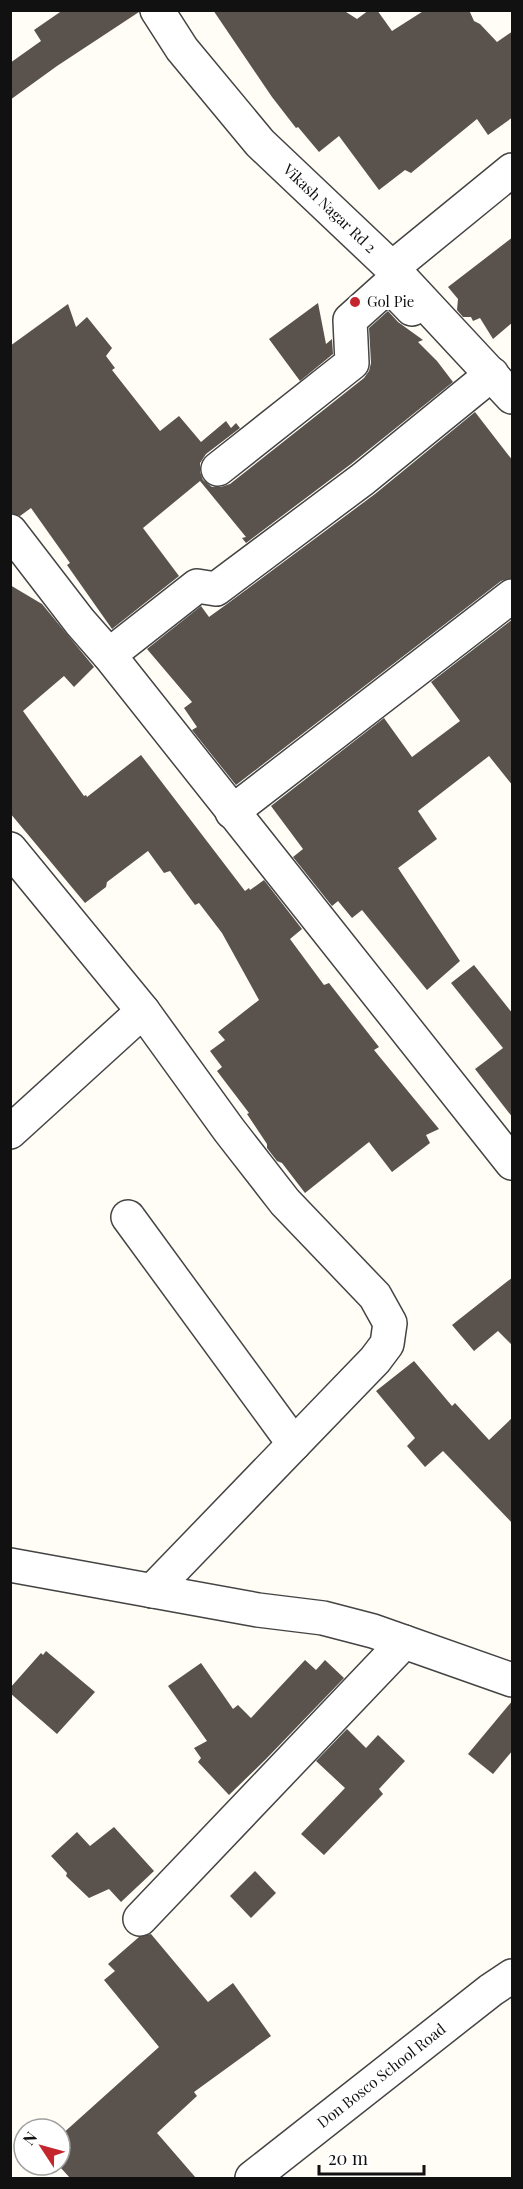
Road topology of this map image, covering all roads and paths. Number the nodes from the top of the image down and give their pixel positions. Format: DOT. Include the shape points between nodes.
graph roads {
  1 [pos="157,10"];
  2 [pos="513,170"];
  3 [pos="392,268"];
  4 [pos="422,299"];
  5 [pos="502,385"];
  6 [pos="218,470"];
  7 [pos="10,531"];
  8 [pos="513,596"];
  9 [pos="109,655"];
  10 [pos="232,812"];
  11 [pos="10,849"];
  12 [pos="143,1011"];
  13 [pos="10,1131"];
  14 [pos="513,1163"];
  15 [pos="128,1218"];
  16 [pos="294,1444"];
  17 [pos="10,1565"];
  18 [pos="152,1591"];
  19 [pos="404,1642"];
  20 [pos="513,1680"];
  21 [pos="140,1920"];
  22 [pos="513,1976"];
  23 [pos="252,2178"];
  1 -- 3 [label="street, Vikash Nagar Rd 2" via="182,49 260,143"];
  2 -- 3 [label="street"];
  3 -- 4 [label="street, Vikash Nagar Rd 2"];
  4 -- 5 [label="street, Vikash Nagar Rd 2"];
  4 -- 6 [label="street" via="411,310 389,285 350,320 352,363"];
  5 -- 9 [label="street" via="363,479 216,589 197,586"];
  7 -- 9 [label="street"];
  8 -- 10 [label="street"];
  9 -- 10 [label="street"];
  10 -- 14 [label="street"];
  11 -- 12 [label="street"];
  12 -- 13 [label="street"];
  12 -- 16 [label="street" via="285,1202 375,1296 390,1323 387,1344 375,1360"];
  15 -- 16 [label="street"];
  16 -- 18 [label="street"];
  17 -- 18 [label="street"];
  18 -- 19 [label="street" via="323,1618"];
  19 -- 20 [label="street"];
  19 -- 21 [label="street"];
  22 -- 23 [label="street, Don Bosco School Road"];
}
